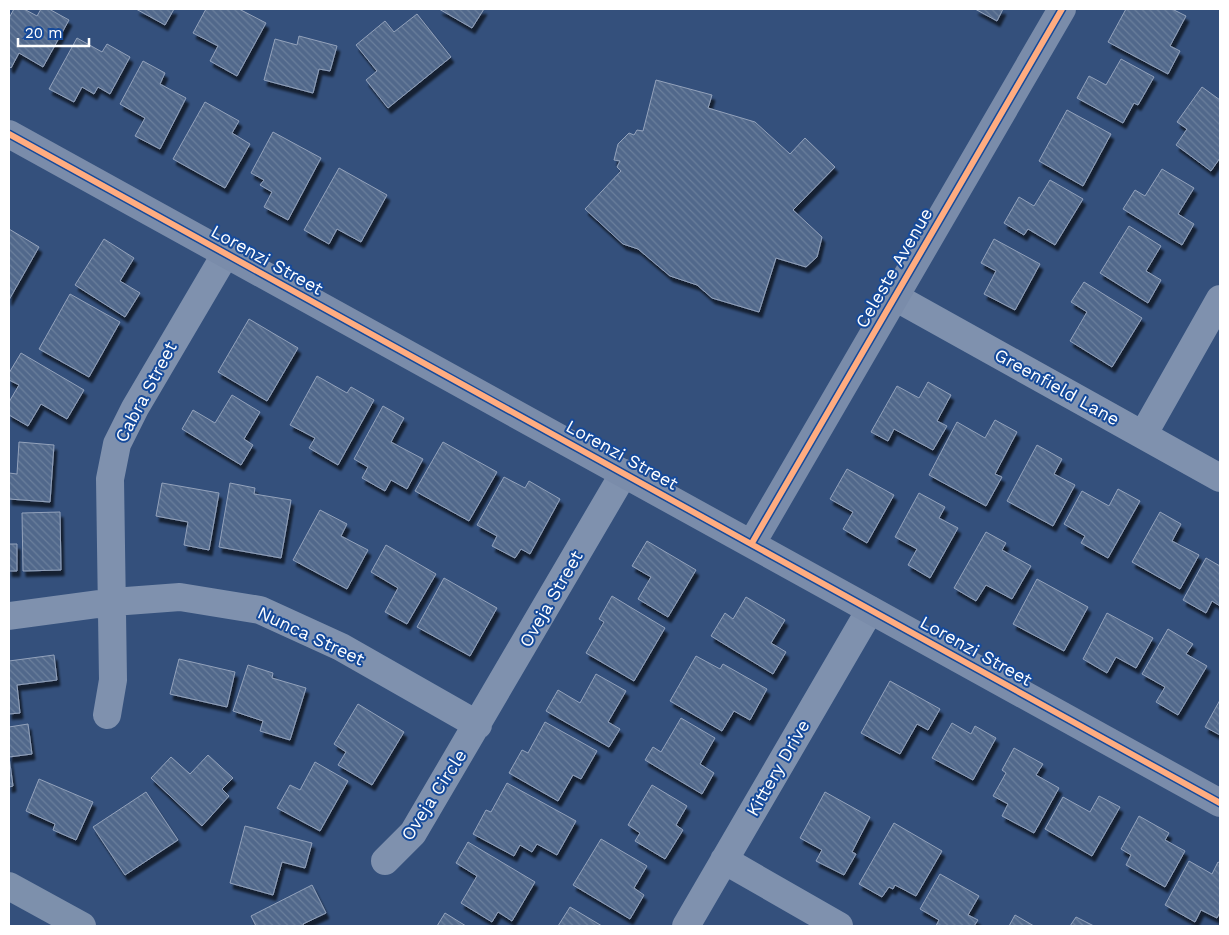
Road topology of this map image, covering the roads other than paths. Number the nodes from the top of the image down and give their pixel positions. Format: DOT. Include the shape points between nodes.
graph roads {
  1 [pos="1062,9"];
  2 [pos="9,134"];
  3 [pos="225,255"];
  4 [pos="895,297"];
  5 [pos="1220,299"];
  6 [pos="1143,435"];
  7 [pos="624,473"];
  8 [pos="1220,478"];
  9 [pos="752,543"];
  10 [pos="113,602"];
  11 [pos="870,610"];
  12 [pos="9,616"];
  13 [pos="107,715"];
  14 [pos="478,725"];
  15 [pos="1220,803"];
  16 [pos="724,860"];
  17 [pos="385,861"];
  18 [pos="9,886"];
  19 [pos="82,926"];
  20 [pos="686,926"];
  21 [pos="839,926"];
  1 -- 4 [label="street, Celeste Avenue"];
  2 -- 3 [label="street, Lorenzi Street"];
  3 -- 7 [label="street, Lorenzi Street"];
  3 -- 10 [label="street, Cabra Street" via="117,444 110,478"];
  4 -- 6 [label="street, Greenfield Lane"];
  4 -- 9 [label="street, Celeste Avenue"];
  5 -- 6 [label="street"];
  6 -- 8 [label="street, Greenfield Lane"];
  7 -- 9 [label="street, Lorenzi Street"];
  7 -- 14 [label="street, Oveja Street"];
  9 -- 11 [label="street, Lorenzi Street"];
  10 -- 12 [label="street, Nunca Street"];
  10 -- 13 [label="street, Cabra Street" via="113,680"];
  10 -- 14 [label="street, Nunca Street" via="180,597 260,610 341,647"];
  11 -- 15 [label="street, Lorenzi Street"];
  11 -- 16 [label="street, Kittery Drive"];
  14 -- 17 [label="street, Oveja Circle" via="413,833"];
  16 -- 20 [label="street, Kittery Drive"];
  16 -- 21 [label="street"];
  18 -- 19 [label="main road"];
}
